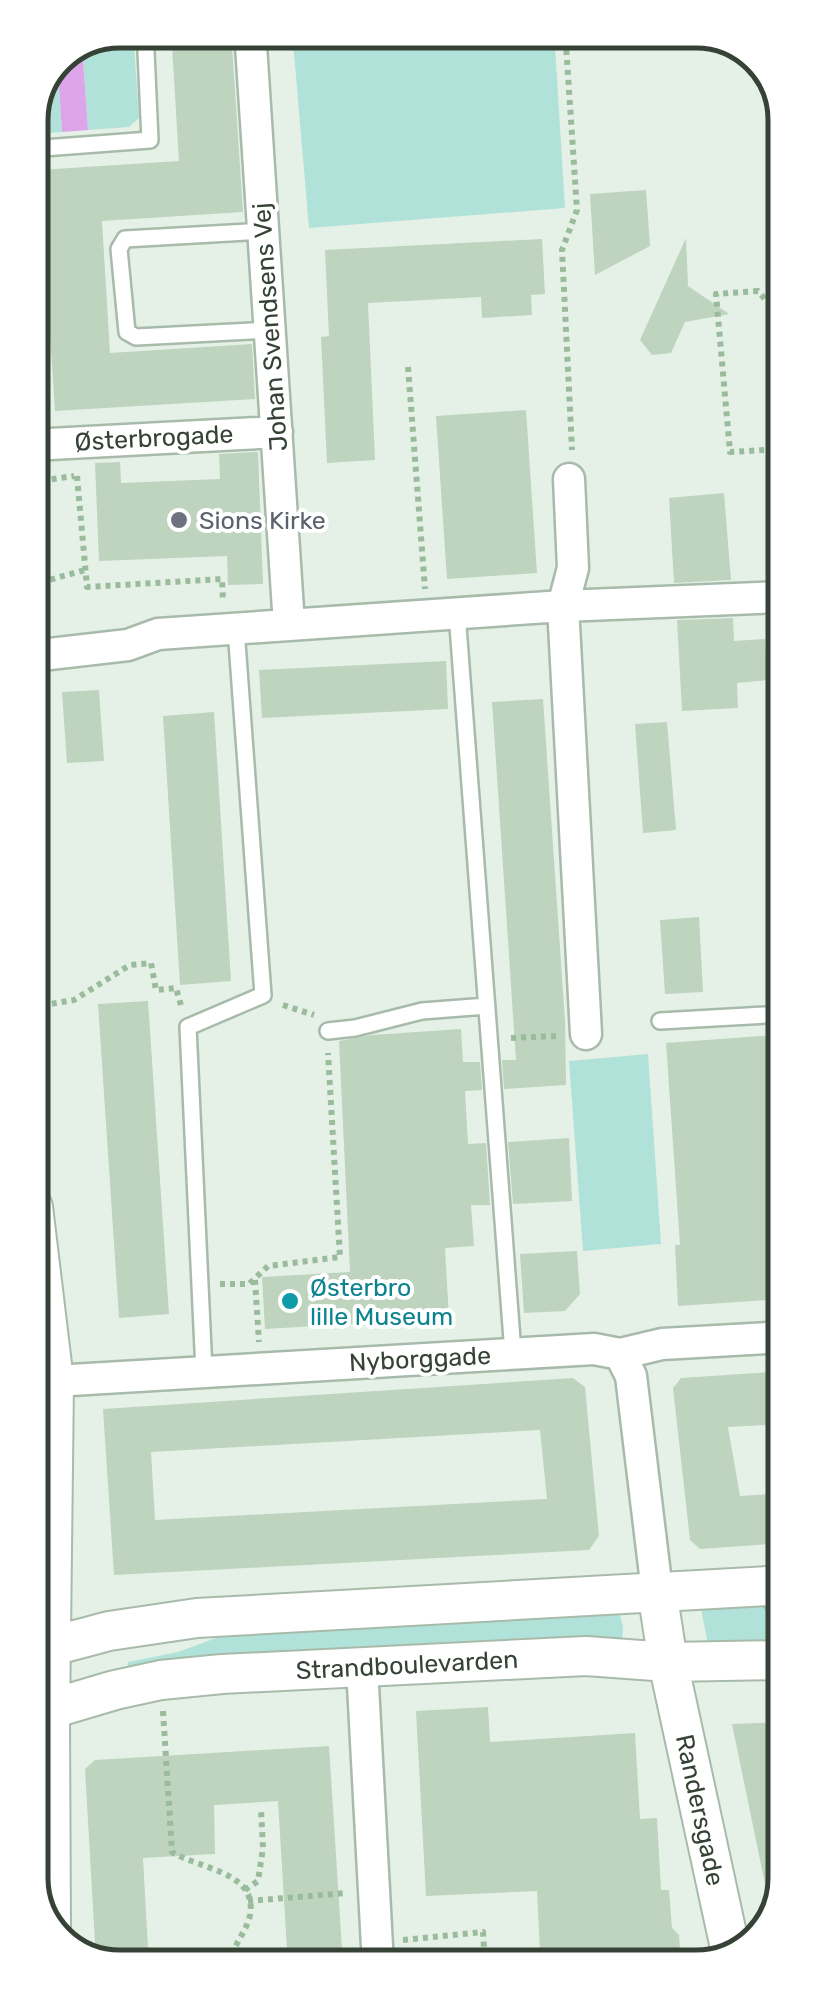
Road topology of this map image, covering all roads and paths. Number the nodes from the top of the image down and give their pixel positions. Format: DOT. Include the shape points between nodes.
graph roads {
  1 [pos="146,48"];
  2 [pos="251,48"];
  3 [pos="566,48"];
  4 [pos="48,148"];
  5 [pos="264,232"];
  6 [pos="768,304"];
  7 [pos="270,330"];
  8 [pos="408,367"];
  9 [pos="277,432"];
  10 [pos="48,444"];
  11 [pos="768,449"];
  12 [pos="76,476"];
  13 [pos="569,478"];
  14 [pos="86,570"];
  15 [pos="48,580"];
  16 [pos="768,599"];
  17 [pos="563,606"];
  18 [pos="457,613"];
  19 [pos="426,615"];
  20 [pos="290,625"];
  21 [pos="230,629"];
  22 [pos="48,654"];
  23 [pos="176,988"];
  24 [pos="264,995"];
  25 [pos="48,1004"];
  26 [pos="487,1006"];
  27 [pos="768,1015"];
  28 [pos="660,1021"];
  29 [pos="328,1031"];
  30 [pos="586,1034"];
  31 [pos="490,1039"];
  32 [pos="254,1279"];
  33 [pos="199,1284"];
  34 [pos="48,1331"];
  35 [pos="768,1338"];
  36 [pos="512,1354"];
  37 [pos="620,1354"];
  38 [pos="259,1368"];
  39 [pos="204,1371"];
  40 [pos="54,1380"];
  41 [pos="48,1526"];
  42 [pos="768,1585"];
  43 [pos="657,1591"];
  44 [pos="48,1647"];
  45 [pos="768,1660"];
  46 [pos="668,1662"];
  47 [pos="362,1667"];
  48 [pos="48,1709"];
  49 [pos="165,1756"];
  50 [pos="261,1809"];
  51 [pos="48,1856"];
  52 [pos="244,1890"];
  53 [pos="50,1894"];
  54 [pos="339,1894"];
  55 [pos="248,1902"];
  56 [pos="729,1942"];
  57 [pos="232,1949"];
  58 [pos="377,1949"];
  59 [pos="385,1949"];
  60 [pos="484,1950"];
  1 -- 4 [label="lane" via="150,140"];
  2 -- 5 [label="street, Johan Svendsens Vej"];
  3 -- 13 [label="path" via="578,210 562,250 574,472"];
  5 -- 7 [label="street, Johan Svendsens Vej"];
  5 -- 7 [label="lane" via="125,239 120,248 127,332 136,337"];
  6 -- 11 [label="path" via="758,291 716,294 730,452"];
  7 -- 9 [label="street, Johan Svendsens Vej"];
  8 -- 19 [label="path"];
  9 -- 10 [label="street, Østerbrogade"];
  9 -- 20 [label="street, Johan Svendsens Vej"];
  12 -- 14 [label="path"];
  13 -- 17 [label="street" via="574,568"];
  14 -- 15 [label="path"];
  14 -- 21 [label="path" via="86,587 222,579"];
  16 -- 17 [label="street"];
  17 -- 18 [label="street"];
  17 -- 30 [label="street"];
  18 -- 19 [label="street"];
  18 -- 26 [label="lane"];
  19 -- 20 [label="street"];
  20 -- 21 [label="street"];
  21 -- 22 [label="street"];
  21 -- 24 [label="lane"];
  23 -- 25 [label="path" via="156,990 150,963 130,965 74,1000"];
  24 -- 29 [label="path" via="327,1019"];
  24 -- 33 [label="lane" via="188,1028"];
  26 -- 29 [label="lane" via="422,1011"];
  26 -- 31 [label="lane"];
  27 -- 28 [label="lane"];
  29 -- 32 [label="path" via="340,1258 268,1266"];
  30 -- 31 [label="path"];
  31 -- 36 [label="lane"];
  32 -- 33 [label="path"];
  32 -- 38 [label="path"];
  33 -- 39 [label="lane"];
  34 -- 40 [label="street"];
  35 -- 37 [label="street, Nyborggade" via="662,1344"];
  36 -- 37 [label="street, Nyborggade"];
  36 -- 38 [label="street, Nyborggade"];
  37 -- 43 [label="street" via="631,1376"];
  38 -- 39 [label="street, Nyborggade"];
  39 -- 40 [label="street, Nyborggade"];
  40 -- 41 [label="street"];
  42 -- 43 [label="street"];
  43 -- 44 [label="street" via="197,1618"];
  43 -- 46 [label="street, Randersgade"];
  45 -- 46 [label="street, Strandboulevarden"];
  46 -- 47 [label="street, Strandboulevarden" via="586,1656"];
  46 -- 56 [label="street, Randersgade"];
  47 -- 48 [label="street, Strandboulevarden" via="161,1680"];
  47 -- 58 [label="street"];
  49 -- 52 [label="path" via="172,1852 233,1876"];
  50 -- 52 [label="path" via="258,1881"];
  51 -- 53 [label="street"];
  52 -- 55 [label="path"];
  54 -- 55 [label="path"];
  55 -- 57 [label="path" via="250,1915"];
  59 -- 60 [label="path" via="483,1932"];
}
